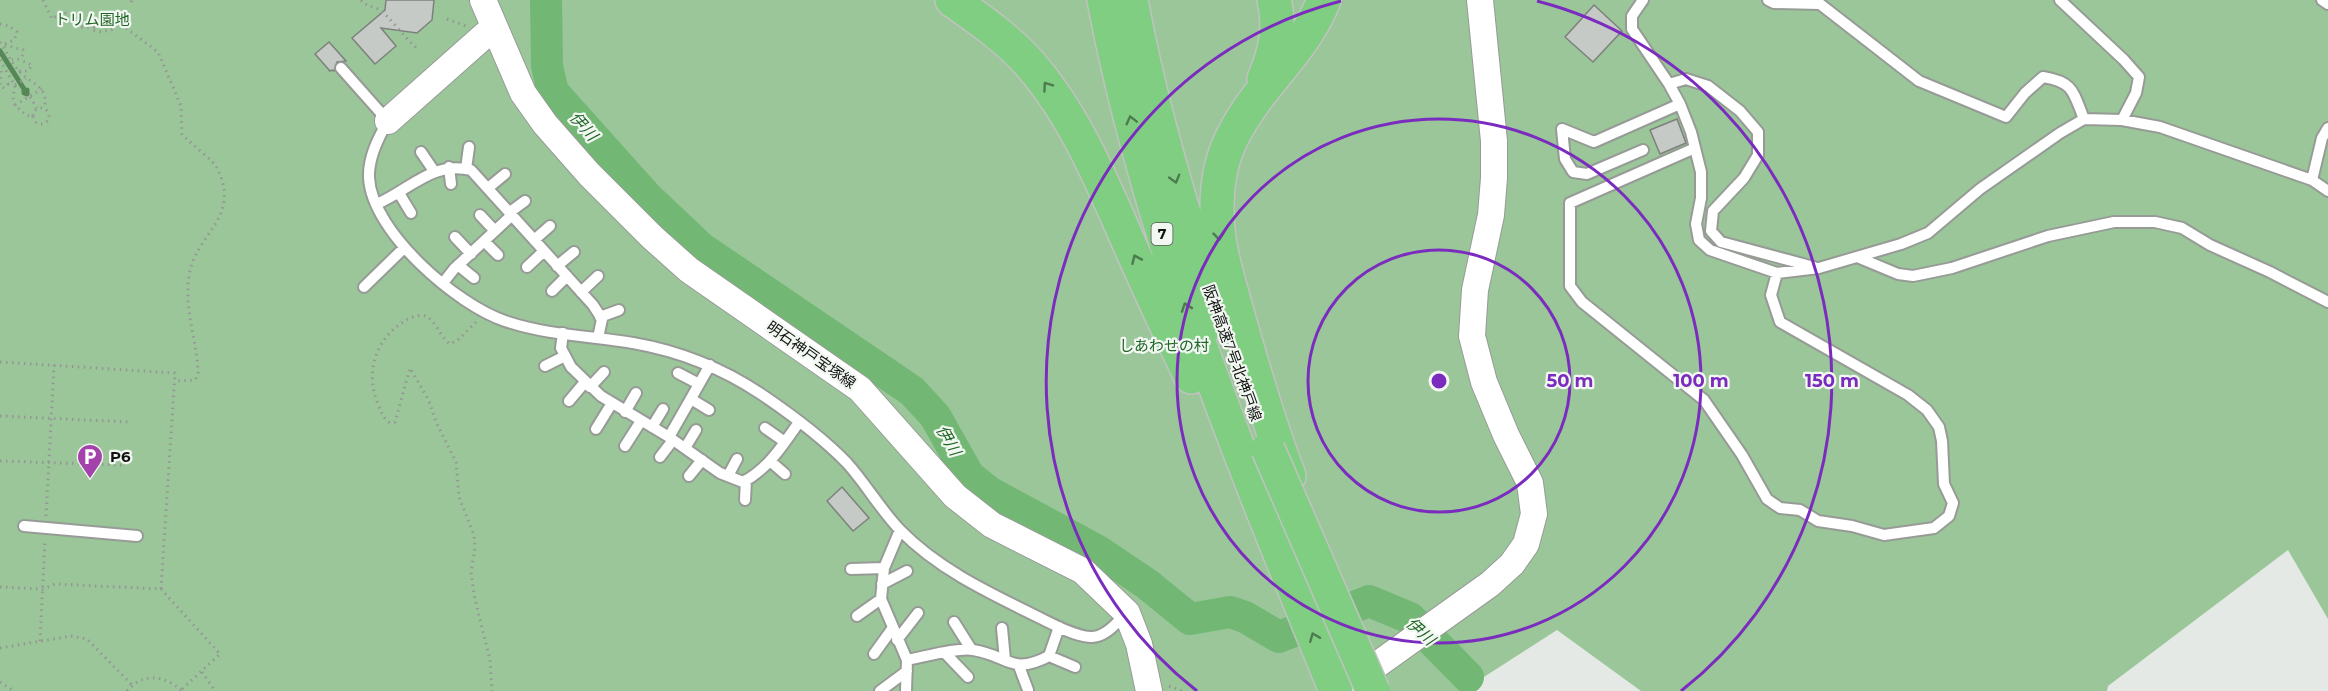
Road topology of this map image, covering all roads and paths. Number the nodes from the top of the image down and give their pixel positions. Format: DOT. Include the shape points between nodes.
graph roads {
  1 [pos="43,0"];
  2 [pos="361,0"];
  3 [pos="483,0"];
  4 [pos="952,0"];
  5 [pos="984,0"];
  6 [pos="1104,0"];
  7 [pos="1131,0"];
  8 [pos="1274,0"];
  9 [pos="1324,0"];
  10 [pos="1480,0"];
  11 [pos="1643,0"];
  12 [pos="1768,0"];
  13 [pos="2060,0"];
  14 [pos="2322,0"];
  15 [pos="2328,4"];
  16 [pos="447,19"];
  17 [pos="0,24"];
  18 [pos="126,28"];
  19 [pos="483,28"];
  20 [pos="114,29"];
  21 [pos="2,44"];
  22 [pos="417,48"];
  23 [pos="1016,50"];
  24 [pos="0,60"];
  25 [pos="13,60"];
  26 [pos="3,66"];
  27 [pos="341,68"];
  28 [pos="19,71"];
  29 [pos="1,72"];
  30 [pos="26,79"];
  31 [pos="4,81"];
  32 [pos="1669,84"];
  33 [pos="15,86"];
  34 [pos="42,89"];
  35 [pos="30,97"];
  36 [pos="1253,102"];
  37 [pos="1680,104"];
  38 [pos="15,105"];
  39 [pos="44,108"];
  40 [pos="37,109"];
  41 [pos="33,117"];
  42 [pos="2084,119"];
  43 [pos="2122,120"];
  44 [pos="387,121"];
  45 [pos="2328,128"];
  46 [pos="469,147"];
  47 [pos="1695,148"];
  48 [pos="1643,150"];
  49 [pos="421,152"];
  50 [pos="449,168"];
  51 [pos="466,169"];
  52 [pos="434,171"];
  53 [pos="505,174"];
  54 [pos="2312,180"];
  55 [pos="451,184"];
  56 [pos="488,188"];
  57 [pos="2328,191"];
  58 [pos="399,193"];
  59 [pos="525,201"];
  60 [pos="377,204"];
  61 [pos="411,213"];
  62 [pos="511,214"];
  63 [pos="480,215"];
  64 [pos="550,226"];
  65 [pos="495,231"];
  66 [pos="455,237"];
  67 [pos="534,240"];
  68 [pos="484,241"];
  69 [pos="404,248"];
  70 [pos="544,251"];
  71 [pos="573,252"];
  72 [pos="471,254"];
  73 [pos="498,255"];
  74 [pos="1857,257"];
  75 [pos="458,265"];
  76 [pos="557,266"];
  77 [pos="527,267"];
  78 [pos="1819,268"];
  79 [pos="1777,273"];
  80 [pos="567,276"];
  81 [pos="598,276"];
  82 [pos="474,278"];
  83 [pos="443,283"];
  84 [pos="364,287"];
  85 [pos="552,291"];
  86 [pos="581,292"];
  87 [pos="2328,302"];
  88 [pos="620,310"];
  89 [pos="485,312"];
  90 [pos="600,317"];
  91 [pos="563,333"];
  92 [pos="598,338"];
  93 [pos="566,356"];
  94 [pos="0,362"];
  95 [pos="710,364"];
  96 [pos="54,365"];
  97 [pos="545,366"];
  98 [pos="604,372"];
  99 [pos="678,373"];
  100 [pos="174,381"];
  101 [pos="699,384"];
  102 [pos="588,385"];
  103 [pos="636,393"];
  104 [pos="691,399"];
  105 [pos="568,400"];
  106 [pos="612,403"];
  107 [pos="663,409"];
  108 [pos="709,410"];
  109 [pos="625,412"];
  110 [pos="0,416"];
  111 [pos="51,418"];
  112 [pos="641,421"];
  113 [pos="129,422"];
  114 [pos="799,422"];
  115 [pos="652,427"];
  116 [pos="765,428"];
  117 [pos="596,429"];
  118 [pos="696,430"];
  119 [pos="671,439"];
  120 [pos="785,442"];
  121 [pos="625,446"];
  122 [pos="685,448"];
  123 [pos="1255,455"];
  124 [pos="660,457"];
  125 [pos="737,459"];
  126 [pos="702,460"];
  127 [pos="0,461"];
  128 [pos="770,461"];
  129 [pos="49,463"];
  130 [pos="122,465"];
  131 [pos="785,474"];
  132 [pos="689,476"];
  133 [pos="728,476"];
  134 [pos="746,480"];
  135 [pos="745,500"];
  136 [pos="24,526"];
  137 [pos="46,527"];
  138 [pos="900,530"];
  139 [pos="137,536"];
  140 [pos="884,568"];
  141 [pos="852,569"];
  142 [pos="907,571"];
  143 [pos="882,585"];
  144 [pos="0,587"];
  145 [pos="43,589"];
  146 [pos="161,589"];
  147 [pos="881,599"];
  148 [pos="918,613"];
  149 [pos="1127,613"];
  150 [pos="857,616"];
  151 [pos="954,622"];
  152 [pos="1059,627"];
  153 [pos="1002,628"];
  154 [pos="892,629"];
  155 [pos="897,640"];
  156 [pos="40,641"];
  157 [pos="0,648"];
  158 [pos="971,649"];
  159 [pos="945,653"];
  160 [pos="874,654"];
  161 [pos="1048,656"];
  162 [pos="1005,660"];
  163 [pos="907,666"];
  164 [pos="1019,666"];
  165 [pos="1075,667"];
  166 [pos="202,672"];
  167 [pos="968,676"];
  168 [pos="0,682"];
  169 [pos="132,685"];
  170 [pos="1158,688"];
  171 [pos="1028,690"];
  172 [pos="14,691"];
  173 [pos="127,691"];
  174 [pos="181,691"];
  175 [pos="214,691"];
  176 [pos="492,691"];
  177 [pos="880,691"];
  178 [pos="906,691"];
  179 [pos="1182,691"];
  180 [pos="1336,691"];
  181 [pos="1373,691"];
  1 -- 20 [label="path" via="52,20 62,12 82,27 102,32"];
  2 -- 22 [label="path" via="379,10"];
  3 -- 19 [label="street, 明石神戸宝塚線"];
  4 -- 23 [label="highway, 7"];
  5 -- 23 [label="highway"];
  123 -- 6 [label="highway, 阪神高速7号北神戸線 / 7, one-way" via="1213,386 1164,240 1132,126"];
  7 -- 123 [label="highway, 阪神高速7号北神戸線 / 7, one-way" via="1159,122 1196,251 1240,379"];
  8 -- 36 [label="highway" via="1276,42"];
  9 -- 36 [label="highway, 7" via="1307,34"];
  10 -- 180 [label="street" via="1494,178 1491,215 1475,290 1472,336 1484,382 1530,483 1534,514 1526,544 1490,584"];
  11 -- 32 [label="lane" via="1632,16 1632,29"];
  12 -- 42 [label="lane" via="1820,4 1919,81 2006,117 2043,77 2062,80 2073,92"];
  13 -- 43 [label="lane" via="2139,76 2136,93"];
  14 -- 15 [label="lane"];
  16 -- 19 [label="path"];
  17 -- 21 [label="path" via="17,32 14,40"];
  18 -- 100 [label="path" via="158,52 181,106 182,134 218,169 225,199 223,211 189,273 187,300 198,373 195,380"];
  19 -- 44 [label="street"];
  19 -- 149 [label="street, 明石神戸宝塚線" via="545,124 589,174 688,270 860,389 955,496 992,525 1083,571"];
  21 -- 25 [label="path"];
  21 -- 25 [label="path" via="23,50 23,57"];
  123 -- 23 [label="highway, 7, one-way" via="1155,302 1091,158 1050,90"];
  24 -- 26 [label="path"];
  25 -- 28 [label="path"];
  25 -- 28 [label="path" via="32,65 28,71"];
  26 -- 29 [label="path"];
  26 -- 33 [label="path"];
  27 -- 44 [label="lane"];
  28 -- 30 [label="path"];
  29 -- 31 [label="path" via="0,86 4,88 8,84"];
  30 -- 33 [label="path"];
  30 -- 34 [label="path"];
  32 -- 37 [label="lane"];
  32 -- 78 [label="lane" via="1686,79 1708,86 1740,111 1758,132 1758,155 1744,178 1713,212 1711,231 1721,242"];
  33 -- 38 [label="path"];
  34 -- 35 [label="path"];
  34 -- 39 [label="path"];
  35 -- 38 [label="path"];
  35 -- 40 [label="path"];
  36 -- 123 [label="highway, 7, one-way" via="1229,143 1216,208 1220,246 1258,385"];
  37 -- 47 [label="lane"];
  37 -- 48 [label="lane" via="1594,142 1562,129 1565,159 1573,172 1587,174"];
  38 -- 41 [label="path"];
  39 -- 40 [label="path"];
  39 -- 41 [label="path" via="50,114 48,121 40,124"];
  40 -- 41 [label="path"];
  42 -- 43 [label="lane"];
  42 -- 74 [label="lane" via="1980,189 1928,233"];
  43 -- 54 [label="lane" via="2160,127"];
  44 -- 60 [label="lane" via="376,142 369,177"];
  45 -- 54 [label="lane"];
  46 -- 51 [label="lane"];
  47 -- 79 [label="lane" via="1701,172 1696,224 1699,240 1710,250"];
  47 -- 79 [label="lane" via="1570,203 1570,286 1582,302 1704,400 1773,504 1800,510 1818,520 1884,535 1934,528 1949,516 1953,503 1944,484 1939,427 1927,410 1908,395 1780,322 1771,295"];
  49 -- 52 [label="lane"];
  50 -- 51 [label="lane"];
  50 -- 52 [label="lane"];
  50 -- 55 [label="lane"];
  51 -- 56 [label="lane"];
  52 -- 58 [label="lane"];
  53 -- 56 [label="lane"];
  54 -- 57 [label="lane"];
  56 -- 62 [label="lane"];
  58 -- 60 [label="lane"];
  58 -- 61 [label="lane"];
  59 -- 62 [label="lane"];
  60 -- 69 [label="lane"];
  62 -- 65 [label="lane"];
  62 -- 67 [label="lane"];
  63 -- 65 [label="lane"];
  64 -- 67 [label="lane"];
  65 -- 68 [label="lane"];
  66 -- 72 [label="lane"];
  67 -- 70 [label="lane"];
  68 -- 72 [label="lane"];
  68 -- 73 [label="lane"];
  69 -- 83 [label="lane"];
  69 -- 84 [label="lane"];
  70 -- 76 [label="lane"];
  70 -- 77 [label="lane"];
  71 -- 76 [label="lane"];
  72 -- 75 [label="lane"];
  74 -- 78 [label="lane"];
  74 -- 87 [label="lane" via="1913,276 1952,268 2048,236 2114,222 2155,222 2182,228"];
  75 -- 82 [label="lane"];
  75 -- 83 [label="lane"];
  76 -- 80 [label="lane"];
  78 -- 79 [label="lane"];
  80 -- 85 [label="lane"];
  80 -- 86 [label="lane"];
  81 -- 86 [label="lane"];
  83 -- 89 [label="lane" via="472,307"];
  86 -- 90 [label="lane"];
  88 -- 90 [label="lane"];
  89 -- 91 [label="lane" via="504,321"];
  89 -- 176 [label="path" via="450,344 425,316 406,320 384,338 376,354 371,382 384,418 395,422 410,368 456,462 459,497 474,535 471,572 490,660"];
  90 -- 92 [label="lane"];
  91 -- 92 [label="lane"];
  91 -- 93 [label="lane" via="561,348"];
  92 -- 95 [label="lane" via="656,348"];
  93 -- 97 [label="lane"];
  93 -- 102 [label="lane"];
  94 -- 96 [label="path"];
  95 -- 101 [label="lane"];
  95 -- 114 [label="lane"];
  96 -- 100 [label="path" via="175,374"];
  96 -- 111 [label="path"];
  98 -- 102 [label="lane"];
  99 -- 101 [label="lane"];
  100 -- 146 [label="path"];
  101 -- 104 [label="lane"];
  102 -- 105 [label="lane"];
  102 -- 106 [label="lane"];
  103 -- 109 [label="lane"];
  104 -- 108 [label="lane"];
  104 -- 119 [label="lane"];
  106 -- 109 [label="lane"];
  106 -- 117 [label="lane"];
  107 -- 115 [label="lane"];
  109 -- 112 [label="lane"];
  110 -- 111 [label="path"];
  111 -- 113 [label="path"];
  111 -- 129 [label="path"];
  112 -- 115 [label="lane"];
  112 -- 121 [label="lane"];
  114 -- 120 [label="lane"];
  114 -- 138 [label="lane" via="847,464"];
  115 -- 119 [label="lane"];
  116 -- 120 [label="lane"];
  118 -- 122 [label="lane"];
  119 -- 122 [label="lane"];
  119 -- 124 [label="lane"];
  120 -- 128 [label="lane"];
  122 -- 126 [label="lane"];
  180 -- 123 [label="highway, 阪神高速7号北神戸線 / 7, one-way" via="1293,585"];
  123 -- 181 [label="highway, 阪神高速7号北神戸線 / 7, bridge"];
  125 -- 133 [label="lane"];
  126 -- 132 [label="lane"];
  126 -- 133 [label="lane"];
  127 -- 129 [label="path"];
  128 -- 131 [label="lane"];
  128 -- 134 [label="lane"];
  129 -- 130 [label="path"];
  129 -- 137 [label="path"];
  133 -- 134 [label="lane"];
  134 -- 135 [label="lane"];
  136 -- 137 [label="lane"];
  137 -- 139 [label="lane"];
  137 -- 145 [label="path"];
  138 -- 140 [label="lane"];
  138 -- 152 [label="lane" via="950,571"];
  140 -- 141 [label="lane"];
  140 -- 143 [label="lane"];
  142 -- 143 [label="lane"];
  143 -- 147 [label="lane"];
  144 -- 145 [label="path"];
  145 -- 146 [label="path" via="55,584"];
  145 -- 156 [label="path"];
  146 -- 166 [label="path" via="220,654"];
  147 -- 150 [label="lane"];
  147 -- 154 [label="lane"];
  148 -- 155 [label="lane"];
  149 -- 152 [label="lane" via="1103,635 1089,637"];
  149 -- 170 [label="street, 明石神戸宝塚線"];
  151 -- 158 [label="lane"];
  152 -- 161 [label="lane"];
  153 -- 162 [label="lane"];
  154 -- 155 [label="lane"];
  154 -- 160 [label="lane"];
  155 -- 163 [label="lane"];
  156 -- 157 [label="path"];
  156 -- 169 [label="path" via="71,636 87,639"];
  158 -- 159 [label="lane"];
  158 -- 162 [label="lane"];
  159 -- 163 [label="lane"];
  159 -- 167 [label="lane"];
  161 -- 164 [label="lane"];
  161 -- 165 [label="lane"];
  162 -- 164 [label="lane"];
  163 -- 177 [label="lane"];
  163 -- 178 [label="lane"];
  164 -- 171 [label="lane"];
  166 -- 174 [label="path"];
  166 -- 175 [label="path"];
  168 -- 172 [label="path"];
  169 -- 173 [label="path"];
  169 -- 174 [label="path" via="160,677"];
  170 -- 179 [label="path"];
}
